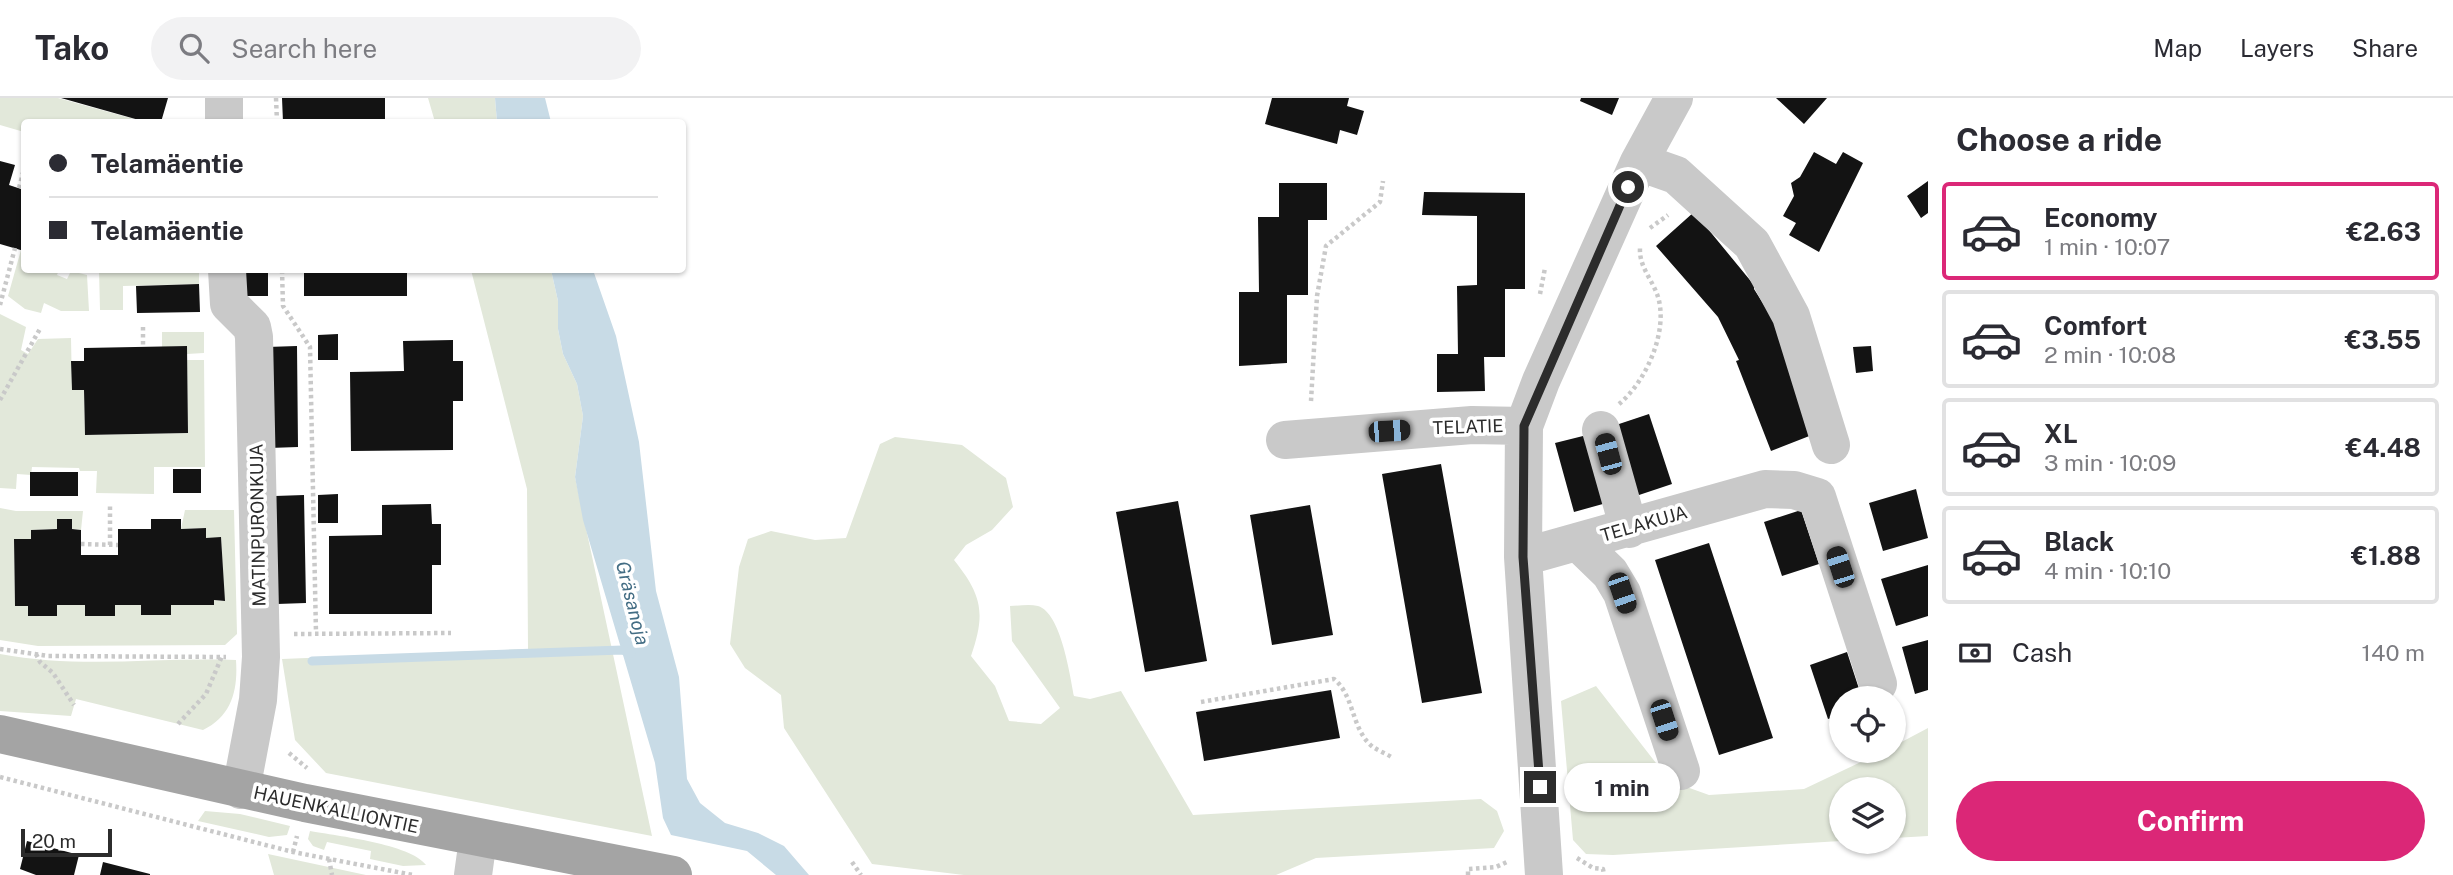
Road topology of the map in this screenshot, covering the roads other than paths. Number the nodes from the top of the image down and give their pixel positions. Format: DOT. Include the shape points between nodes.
graph roads {
  1 [pos="224,98"];
  2 [pos="1674,98"];
  3 [pos="225,119"];
  4 [pos="1639,162"];
  5 [pos="227,273"];
  6 [pos="1524,426"];
  7 [pos="1601,429"];
  8 [pos="1285,440"];
  9 [pos="1830,445"];
  10 [pos="1629,528"];
  11 [pos="1580,543"];
  12 [pos="1523,557"];
  13 [pos="1878,684"];
  14 [pos="0,734"];
  15 [pos="1681,771"];
  16 [pos="241,790"];
  17 [pos="475,857"];
  18 [pos="665,874"];
  19 [pos="1544,875"];
  1 -- 3 [label="street"];
  2 -- 4 [label="street"];
  4 -- 6 [label="street"];
  4 -- 9 [label="street" via="1676,175 1752,244 1791,316"];
  5 -- 16 [label="street, MATINPURONKUJA" via="229,303 253,327 254,337 261,646 258,700"];
  6 -- 8 [label="street, TELATIE" via="1472,425"];
  6 -- 12 [label="street"];
  7 -- 10 [label="street"];
  10 -- 11 [label="street, TELAKUJA"];
  10 -- 13 [label="street, TELAKUJA" via="1765,489 1817,497"];
  11 -- 12 [label="street, TELAKUJA"];
  11 -- 15 [label="street" via="1610,573 1622,593"];
  12 -- 19 [label="street"];
  14 -- 16 [label="main road, HAUENKALLIONTIE"];
  16 -- 17 [label="main road, HAUENKALLIONTIE"];
  17 -- 18 [label="main road, HAUENKALLIONTIE"];
}
